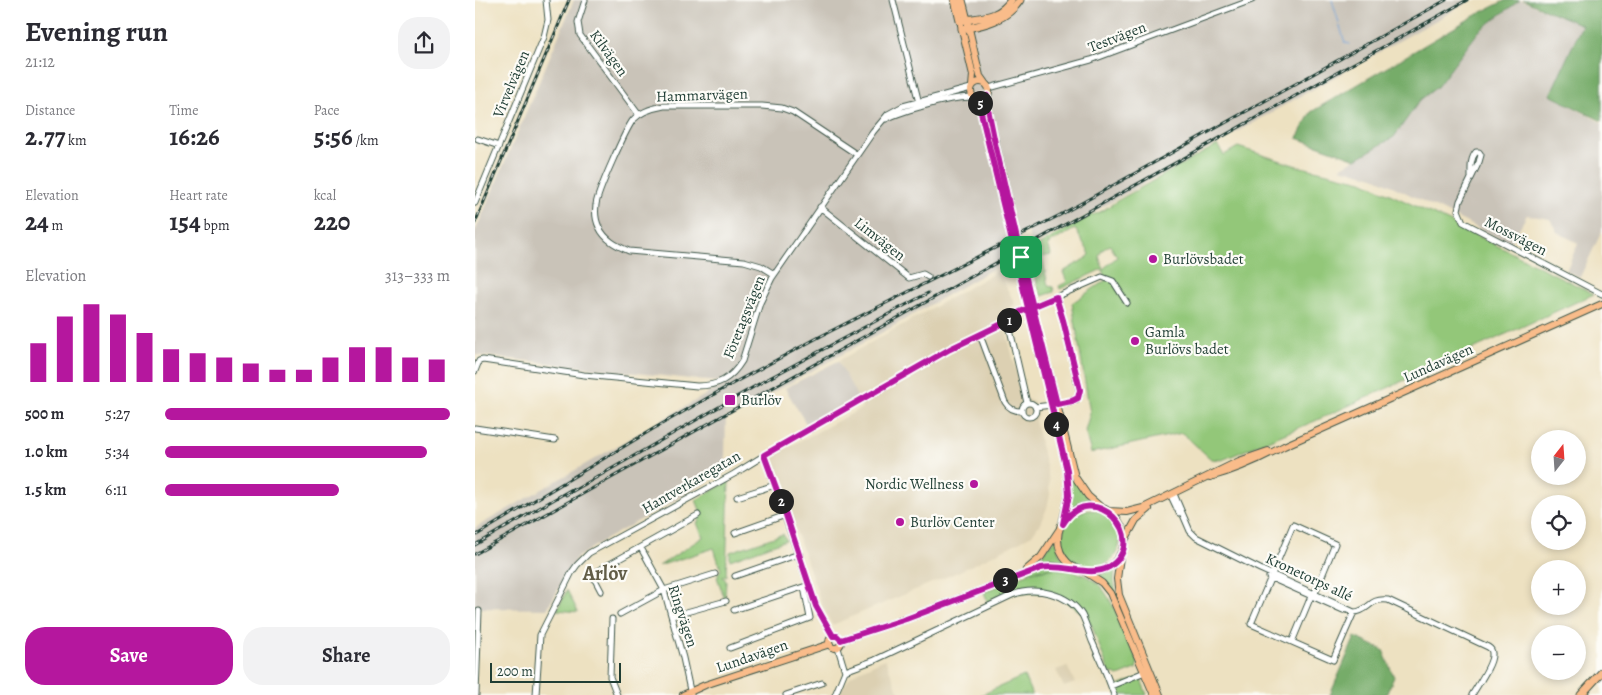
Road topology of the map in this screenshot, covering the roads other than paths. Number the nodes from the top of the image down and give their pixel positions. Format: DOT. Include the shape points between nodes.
graph roads {
  1 [pos="546,0"];
  2 [pos="585,0"];
  3 [pos="893,0"];
  4 [pos="955,0"];
  5 [pos="962,0"];
  6 [pos="1011,0"];
  7 [pos="1020,0"];
  8 [pos="1251,0"];
  9 [pos="963,20"];
  10 [pos="965,29"];
  11 [pos="987,86"];
  12 [pos="972,87"];
  13 [pos="987,96"];
  14 [pos="977,99"];
  15 [pos="919,104"];
  16 [pos="639,115"];
  17 [pos="478,139"];
  18 [pos="499,146"];
  19 [pos="856,154"];
  20 [pos="1471,177"];
  21 [pos="475,203"];
  22 [pos="819,207"];
  23 [pos="774,274"];
  24 [pos="928,277"];
  25 [pos="1602,294"];
  26 [pos="1056,297"];
  27 [pos="1127,303"];
  28 [pos="1602,304"];
  29 [pos="1008,321"];
  30 [pos="980,335"];
  31 [pos="475,371"];
  32 [pos="1027,403"];
  33 [pos="1055,405"];
  34 [pos="1035,407"];
  35 [pos="1022,411"];
  36 [pos="475,428"];
  37 [pos="555,440"];
  38 [pos="764,455"];
  39 [pos="775,485"];
  40 [pos="1172,495"];
  41 [pos="737,497"];
  42 [pos="1104,510"];
  43 [pos="698,515"];
  44 [pos="786,515"];
  45 [pos="1062,525"];
  46 [pos="735,534"];
  47 [pos="1123,546"];
  48 [pos="641,548"];
  49 [pos="799,554"];
  50 [pos="1121,554"];
  51 [pos="1081,570"];
  52 [pos="715,574"];
  53 [pos="735,576"];
  54 [pos="1271,576"];
  55 [pos="1014,577"];
  56 [pos="806,586"];
  57 [pos="664,590"];
  58 [pos="601,591"];
  59 [pos="1313,594"];
  60 [pos="726,601"];
  61 [pos="734,610"];
  62 [pos="479,611"];
  63 [pos="620,614"];
  64 [pos="1354,614"];
  65 [pos="672,616"];
  66 [pos="612,619"];
  67 [pos="833,636"];
  68 [pos="841,640"];
  69 [pos="1292,642"];
  70 [pos="830,644"];
  71 [pos="730,648"];
  72 [pos="838,648"];
  73 [pos="1147,669"];
  74 [pos="845,671"];
  75 [pos="1602,672"];
  76 [pos="822,683"];
  77 [pos="1110,684"];
  78 [pos="690,693"];
  79 [pos="798,693"];
  80 [pos="476,695"];
  81 [pos="536,695"];
  82 [pos="617,695"];
  83 [pos="683,695"];
  84 [pos="786,695"];
  85 [pos="835,695"];
  86 [pos="1114,695"];
  87 [pos="1153,695"];
  88 [pos="1160,695"];
  89 [pos="1472,695"];
  90 [pos="1581,695"];
  1 -- 18 [label="street, Virvelvägen" via="547,29"];
  2 -- 16 [label="street, Kilvägen" via="578,22 579,35"];
  3 -- 15 [label="street"];
  4 -- 9 [label="highway"];
  5 -- 9 [label="highway"];
  6 -- 9 [label="highway" via="995,15"];
  7 -- 10 [label="highway" via="1012,11 999,19"];
  8 -- 11 [label="street, Testvägen" via="1091,60"];
  9 -- 10 [label="main road"];
  10 -- 11 [label="main road" via="980,76"];
  10 -- 12 [label="main road"];
  11 -- 12 [label="main road" via="978,82"];
  11 -- 13 [label="main road"];
  12 -- 14 [label="main road" via="972,96"];
  12 -- 15 [label="street, Företagsvägen"];
  13 -- 14 [label="main road"];
  13 -- 33 [label="main road"];
  14 -- 15 [label="street, Företagsvägen"];
  14 -- 33 [label="main road"];
  15 -- 19 [label="street, Företagsvägen" via="893,111"];
  16 -- 19 [label="street, Hammarvägen" via="664,106 782,108"];
  16 -- 23 [label="street, Hammarvägen" via="628,127 596,203 597,221 605,236 629,251 744,261"];
  17 -- 18 [label="street"];
  18 -- 21 [label="street, Virvelvägen"];
  19 -- 22 [label="street, Företagsvägen"];
  20 -- 25 [label="street, Mossvägen" via="1458,210 1463,222"];
  22 -- 23 [label="street, Företagsvägen"];
  22 -- 24 [label="street, Limvägen" via="909,278 923,274"];
  23 -- 31 [label="street, Företagsvägen" via="742,361 732,375 716,384 697,386 584,375 483,360 479,361"];
  26 -- 27 [label="street, Hantverkaregatan" via="1102,277 1113,281"];
  26 -- 29 [label="street, Hantverkaregatan, bridge" via="1020,312"];
  26 -- 33 [label="street" via="1080,394 1076,400"];
  28 -- 40 [label="main road, Lundavägen" via="1264,457"];
  29 -- 30 [label="street, Hantverkaregatan"];
  29 -- 32 [label="street"];
  30 -- 35 [label="street" via="1005,402 1013,410"];
  30 -- 38 [label="street, Hantverkaregatan"];
  32 -- 34 [label="street"];
  32 -- 35 [label="street"];
  33 -- 34 [label="street"];
  33 -- 42 [label="main road" via="1077,480 1088,496"];
  33 -- 45 [label="main road" via="1069,485"];
  34 -- 35 [label="street" via="1032,416 1026,416"];
  36 -- 37 [label="street"];
  38 -- 39 [label="street"];
  38 -- 81 [label="street, Hantverkaregatan" via="582,559 540,635"];
  39 -- 41 [label="street"];
  39 -- 44 [label="street"];
  40 -- 42 [label="main road, Lundavägen" via="1139,510"];
  40 -- 47 [label="main road, Lundavägen" via="1138,517"];
  40 -- 54 [label="street, Kronetorps allé" via="1190,535 1196,540"];
  42 -- 45 [label="main road, Lundavägen" via="1092,507 1078,510"];
  42 -- 47 [label="main road, Lundavägen" via="1120,523"];
  43 -- 48 [label="street"];
  44 -- 46 [label="street"];
  44 -- 49 [label="street"];
  45 -- 51 [label="main road" via="1061,551 1067,562"];
  45 -- 55 [label="main road, Lundavägen" via="1038,560"];
  47 -- 50 [label="main road, Lundavägen"];
  48 -- 57 [label="street, Ringvägen"];
  48 -- 58 [label="street" via="592,574"];
  49 -- 53 [label="street"];
  49 -- 56 [label="street"];
  50 -- 51 [label="main road, Lundavägen" via="1107,568 1096,572"];
  50 -- 73 [label="main road" via="1118,591"];
  51 -- 55 [label="main road, Lundavägen" via="1048,566"];
  51 -- 73 [label="main road" via="1102,583 1110,593"];
  52 -- 57 [label="street"];
  54 -- 59 [label="street, Kronetorps allé"];
  54 -- 59 [label="street" via="1293,525 1335,544"];
  54 -- 69 [label="street" via="1251,624"];
  55 -- 68 [label="main road, Lundavägen" via="906,619"];
  56 -- 61 [label="street"];
  56 -- 67 [label="street"];
  56 -- 71 [label="street" via="810,618"];
  57 -- 63 [label="street"];
  57 -- 65 [label="street, Ringvägen"];
  59 -- 64 [label="street, Kronetorps allé"];
  59 -- 69 [label="street"];
  60 -- 65 [label="street"];
  62 -- 80 [label="street"];
  64 -- 69 [label="street" via="1333,660"];
  64 -- 89 [label="street, Kronetorps allé" via="1374,601 1388,600 1488,647 1492,655"];
  65 -- 78 [label="street, Ringvägen"];
  66 -- 82 [label="street" via="610,677"];
  67 -- 68 [label="main road"];
  67 -- 70 [label="main road"];
  68 -- 72 [label="main road"];
  70 -- 72 [label="main road"];
  70 -- 78 [label="main road, Lundavägen"];
  72 -- 74 [label="street"];
  73 -- 77 [label="street"];
  73 -- 87 [label="main road"];
  73 -- 88 [label="main road"];
  74 -- 77 [label="street" via="1012,596 1037,591 1061,598 1082,615"];
  74 -- 85 [label="street"];
  75 -- 90 [label="highway"];
  76 -- 79 [label="street"];
  77 -- 86 [label="street"];
  78 -- 83 [label="main road, Lundavägen"];
  79 -- 84 [label="street"];
}
